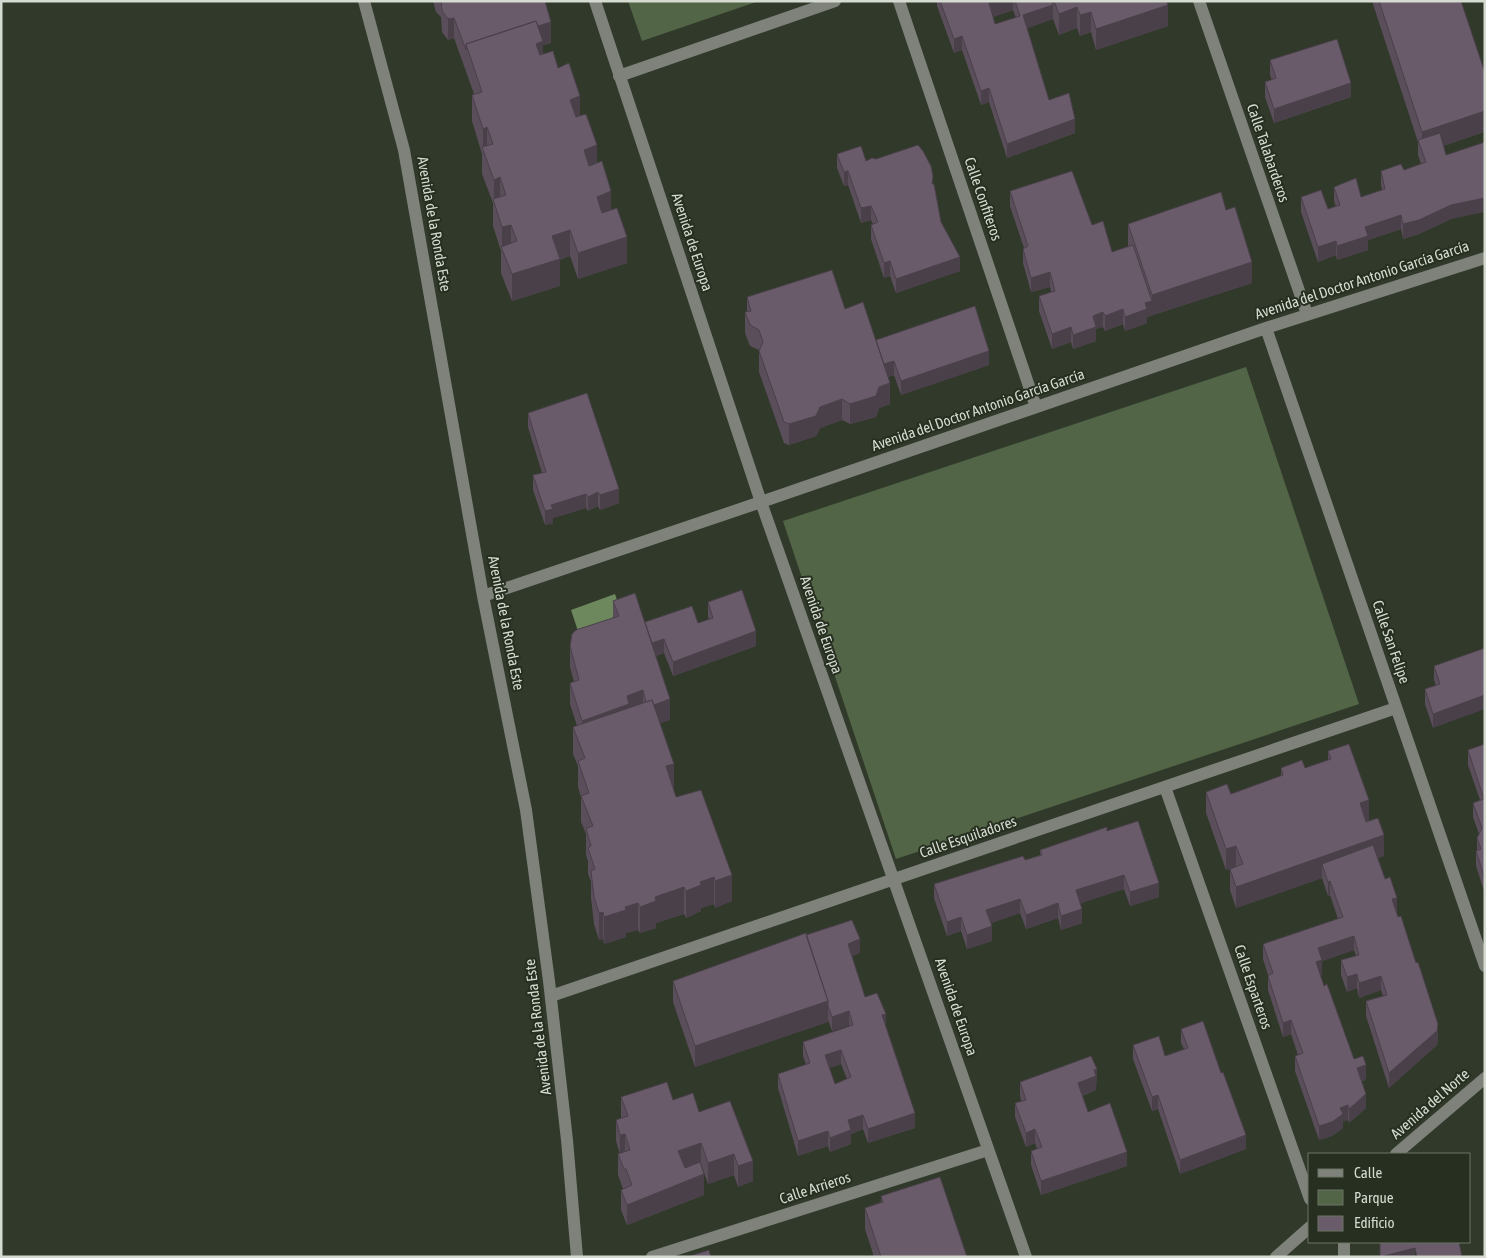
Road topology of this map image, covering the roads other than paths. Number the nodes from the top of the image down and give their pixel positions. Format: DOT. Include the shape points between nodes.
graph roads {
  1 [pos="364,1"];
  2 [pos="594,1"];
  3 [pos="835,1"];
  4 [pos="900,1"];
  5 [pos="1199,1"];
  6 [pos="620,76"];
  7 [pos="1485,258"];
  8 [pos="1307,314"];
  9 [pos="1266,328"];
  10 [pos="1036,407"];
  11 [pos="761,502"];
  12 [pos="483,596"];
  13 [pos="1396,708"];
  14 [pos="1165,787"];
  15 [pos="894,880"];
  16 [pos="1485,966"];
  17 [pos="551,996"];
  18 [pos="1485,1078"];
  19 [pos="988,1150"];
  20 [pos="1397,1153"];
  21 [pos="1308,1193"];
  22 [pos="1308,1229"];
  23 [pos="1344,1243"];
  24 [pos="577,1257"];
  25 [pos="652,1257"];
  26 [pos="1026,1257"];
  27 [pos="1276,1257"];
  28 [pos="1344,1257"];
  1 -- 12 [label="street, Avenida de la Ronda Este" via="404,150"];
  2 -- 6 [label="street, Avenida de Europa"];
  3 -- 6 [label="street"];
  4 -- 10 [label="street, Calle Confiteros"];
  5 -- 8 [label="street, Calle Talabarderos"];
  6 -- 11 [label="street, Avenida de Europa"];
  7 -- 8 [label="street, Avenida del Doctor Antonio García García"];
  8 -- 9 [label="street, Avenida del Doctor Antonio García García"];
  9 -- 10 [label="street, Avenida del Doctor Antonio García García"];
  9 -- 13 [label="street, Calle San Felipe"];
  10 -- 11 [label="street, Avenida del Doctor Antonio García García"];
  11 -- 12 [label="street, Avenida del Doctor Antonio García García"];
  11 -- 15 [label="street, Avenida de Europa"];
  12 -- 17 [label="street, Avenida de la Ronda Este" via="526,810"];
  13 -- 14 [label="street, Calle Esquiladores"];
  13 -- 16 [label="street, Calle San Felipe"];
  14 -- 15 [label="street, Calle Esquiladores"];
  14 -- 21 [label="street, Calle Esparteros"];
  15 -- 17 [label="street, Calle Esquiladores"];
  15 -- 19 [label="street, Avenida de Europa"];
  17 -- 24 [label="street, Avenida de la Ronda Este"];
  18 -- 20 [label="street, Avenida del Norte"];
  19 -- 25 [label="street, Calle Arrieros"];
  19 -- 26 [label="street, Avenida de Europa"];
  22 -- 27 [label="street"];
  23 -- 28 [label="street"];
}
